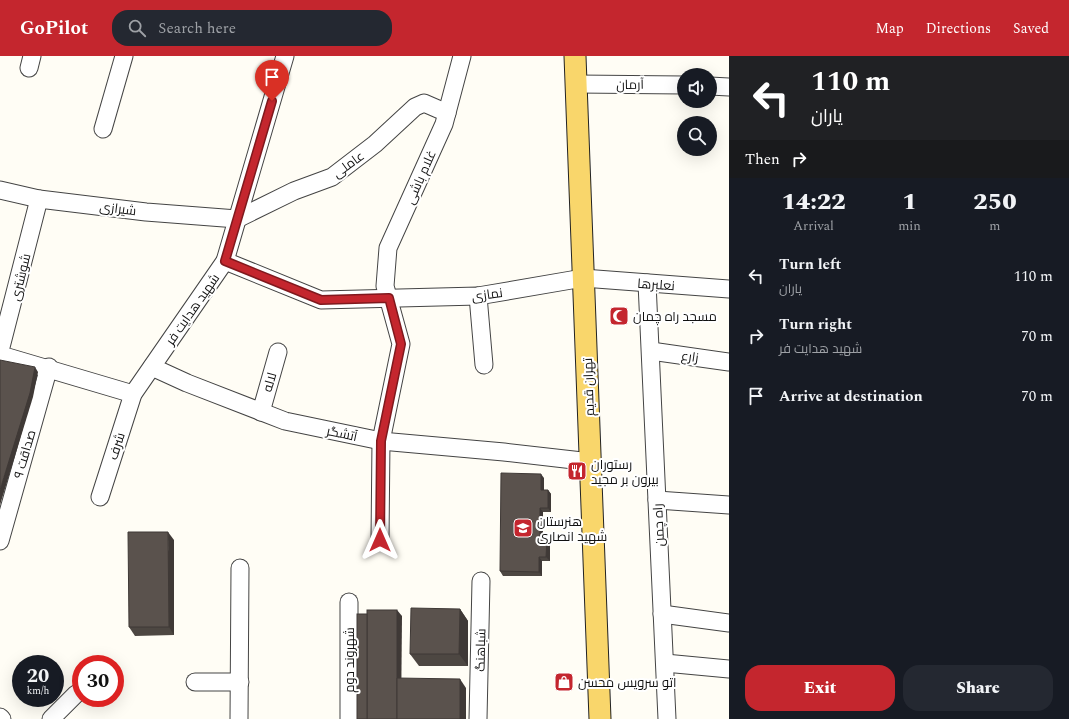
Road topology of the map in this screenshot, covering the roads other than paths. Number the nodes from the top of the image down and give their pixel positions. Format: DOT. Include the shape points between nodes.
graph roads {
  1 [pos="124,56"];
  2 [pos="285,56"];
  3 [pos="462,56"];
  4 [pos="575,56"];
  5 [pos="576,84"];
  6 [pos="677,85"];
  7 [pos="717,86"];
  8 [pos="729,87"];
  9 [pos="447,113"];
  10 [pos="103,129"];
  11 [pos="0,190"];
  12 [pos="39,199"];
  13 [pos="237,220"];
  14 [pos="225,261"];
  15 [pos="583,278"];
  16 [pos="647,283"];
  17 [pos="729,289"];
  18 [pos="478,296"];
  19 [pos="389,298"];
  20 [pos="2,334"];
  21 [pos="651,351"];
  22 [pos="278,352"];
  23 [pos="729,362"];
  24 [pos="152,366"];
  25 [pos="484,366"];
  26 [pos="49,367"];
  27 [pos="133,394"];
  28 [pos="261,412"];
  29 [pos="381,441"];
  30 [pos="591,462"];
  31 [pos="100,497"];
  32 [pos="657,500"];
  33 [pos="729,506"];
  34 [pos="380,540"];
  35 [pos="0,541"];
  36 [pos="240,568"];
  37 [pos="481,581"];
  38 [pos="349,602"];
  39 [pos="662,614"];
  40 [pos="729,623"];
  41 [pos="665,663"];
  42 [pos="729,669"];
  43 [pos="194,682"];
  44 [pos="240,682"];
  45 [pos="72,698"];
  46 [pos="51,719"];
  47 [pos="239,719"];
  48 [pos="349,719"];
  49 [pos="478,719"];
  50 [pos="600,719"];
  51 [pos="667,719"];
  1 -- 10 [label="street"];
  2 -- 13 [label="street, شهید هدایت فر"];
  3 -- 9 [label="street, غلام باشی"];
  4 -- 5 [label="main road, تهران قدیم"];
  5 -- 6 [label="street, آرمان"];
  5 -- 15 [label="main road, تهران قدیم"];
  7 -- 8 [label="street"];
  9 -- 13 [label="street, عاملی" via="424,103 415,107 375,144 332,177 294,191"];
  9 -- 19 [label="street, غلام باشی" via="388,248 385,286"];
  11 -- 12 [label="street, شیرازی"];
  12 -- 13 [label="street, شیرازی"];
  12 -- 20 [label="street, شوشتری"];
  13 -- 14 [label="street, شهید هدایت فر"];
  14 -- 19 [label="street, نمازی" via="321,300"];
  14 -- 24 [label="street, شهید هدایت فر"];
  15 -- 16 [label="street, نعلبرها"];
  15 -- 18 [label="street, نمازی"];
  15 -- 30 [label="main road, تهران قدیم"];
  16 -- 17 [label="street, نعلبرها"];
  16 -- 21 [label="street, راه چمن"];
  18 -- 19 [label="street, نمازی"];
  18 -- 25 [label="street"];
  19 -- 29 [label="street, غلام باشی" via="401,344"];
  20 -- 26 [label="street, شوشتری" via="1,355"];
  21 -- 23 [label="street, زارع"];
  21 -- 32 [label="street, راه چمن"];
  22 -- 28 [label="street, لاله"];
  24 -- 27 [label="street, شهید هدایت فر"];
  24 -- 28 [label="street, آتشگر" via="187,383"];
  26 -- 27 [label="street"];
  26 -- 35 [label="street, صداقت ۹"];
  27 -- 31 [label="street, شرف"];
  28 -- 29 [label="street, آتشگر" via="285,421"];
  29 -- 30 [label="street, آتشگر"];
  29 -- 34 [label="street, غلام باشی"];
  30 -- 50 [label="main road, تهران قدیم"];
  32 -- 33 [label="street"];
  32 -- 39 [label="street, راه چمن"];
  36 -- 44 [label="street"];
  37 -- 49 [label="street, شباهنگ"];
  38 -- 48 [label="street, شهروند دوم"];
  39 -- 40 [label="street"];
  39 -- 41 [label="street, راه چمن"];
  41 -- 42 [label="street"];
  41 -- 51 [label="street, راه چمن"];
  43 -- 44 [label="street"];
  44 -- 47 [label="street"];
  45 -- 46 [label="street"];
}
